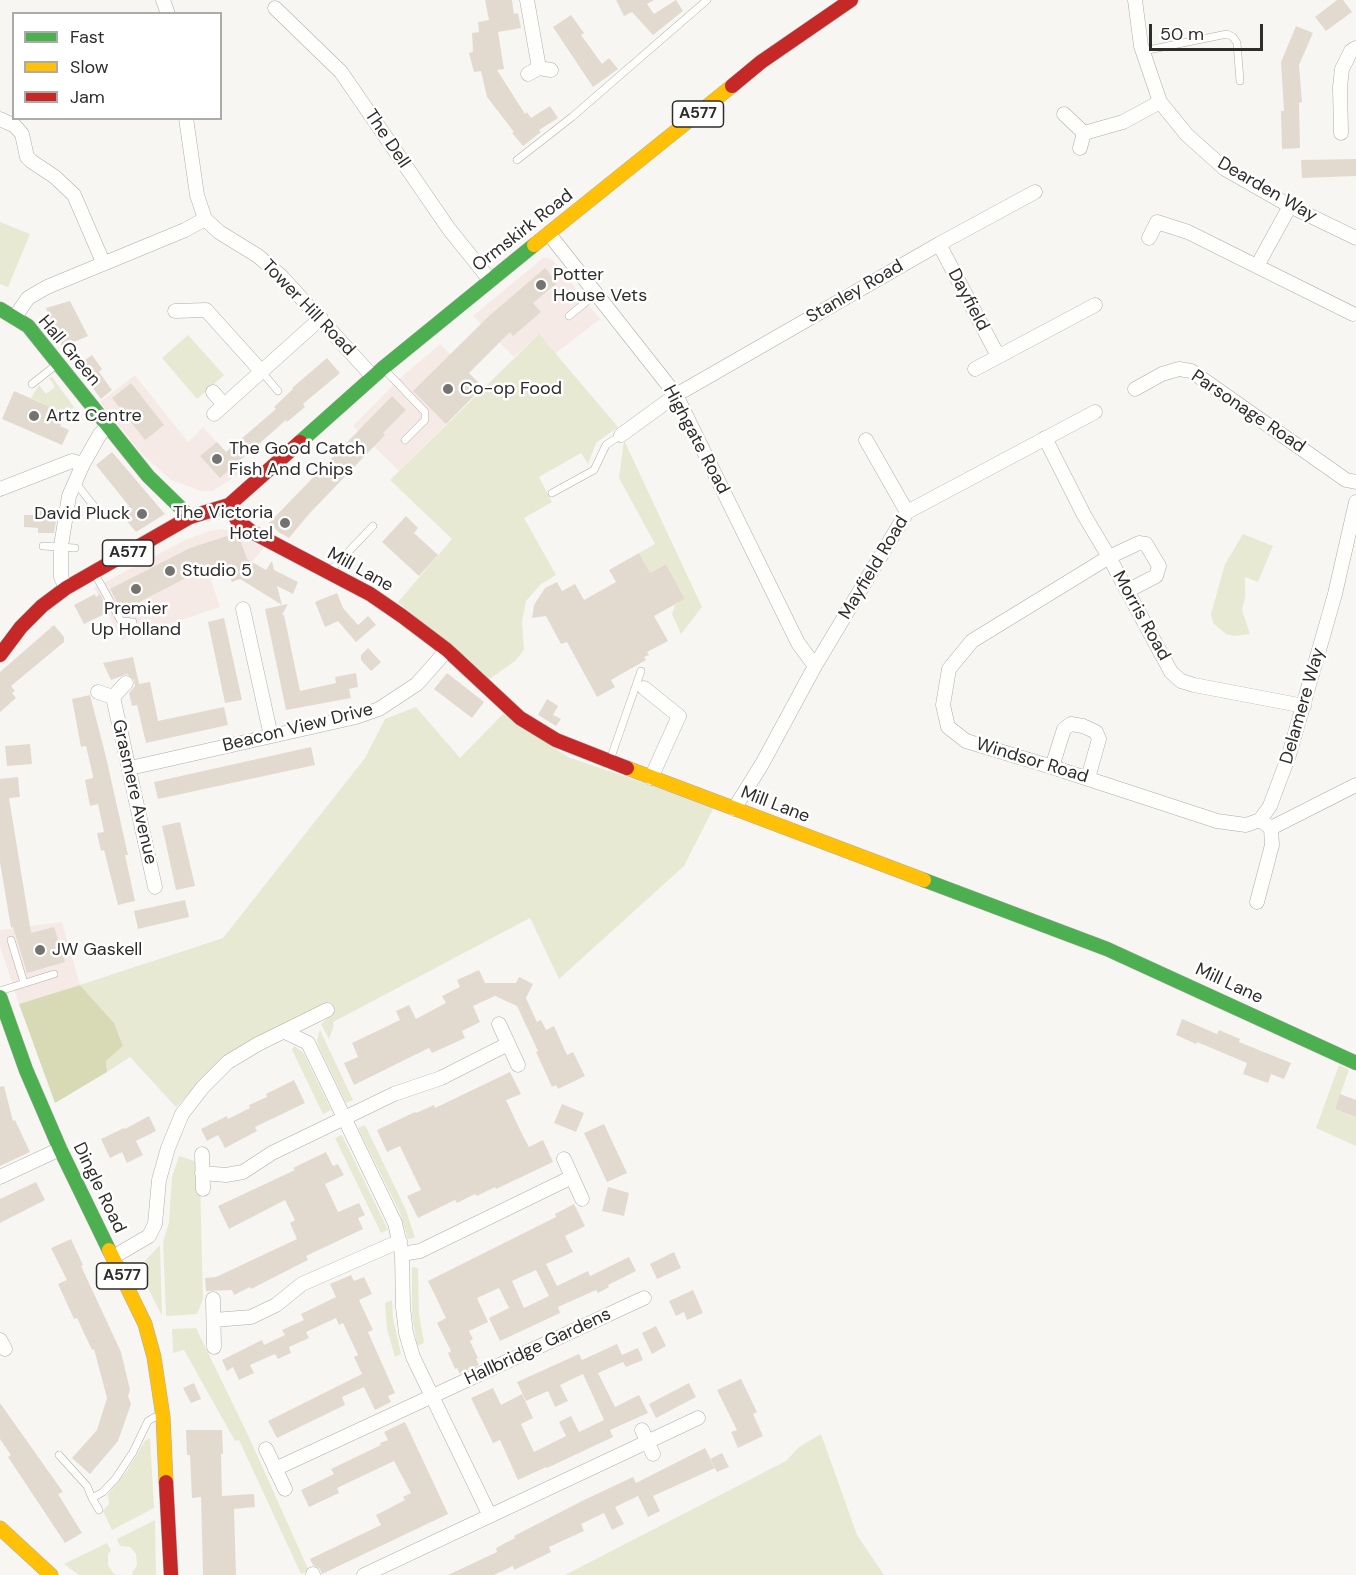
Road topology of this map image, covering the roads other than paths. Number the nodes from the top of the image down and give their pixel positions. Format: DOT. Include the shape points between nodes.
graph roads {
  1 [pos="527,0"];
  2 [pos="707,0"];
  3 [pos="851,0"];
  4 [pos="1135,0"];
  5 [pos="275,8"];
  6 [pos="1356,48"];
  7 [pos="1143,51"];
  8 [pos="540,71"];
  9 [pos="1240,81"];
  10 [pos="1160,102"];
  11 [pos="1064,114"];
  12 [pos="0,118"];
  13 [pos="186,120"];
  14 [pos="1084,133"];
  15 [pos="1341,134"];
  16 [pos="1080,148"];
  17 [pos="517,160"];
  18 [pos="1035,192"];
  19 [pos="1290,206"];
  20 [pos="205,219"];
  21 [pos="549,234"];
  22 [pos="1149,238"];
  23 [pos="1356,238"];
  24 [pos="939,244"];
  25 [pos="103,262"];
  26 [pos="1257,266"];
  27 [pos="490,280"];
  28 [pos="597,293"];
  29 [pos="1095,305"];
  30 [pos="0,309"];
  31 [pos="175,311"];
  32 [pos="569,316"];
  33 [pos="15,317"];
  34 [pos="1354,317"];
  35 [pos="321,318"];
  36 [pos="998,356"];
  37 [pos="58,363"];
  38 [pos="975,369"];
  39 [pos="261,371"];
  40 [pos="378,373"];
  41 [pos="32,384"];
  42 [pos="1135,389"];
  43 [pos="279,391"];
  44 [pos="213,392"];
  45 [pos="676,394"];
  46 [pos="1095,412"];
  47 [pos="107,427"];
  48 [pos="621,435"];
  49 [pos="1045,438"];
  50 [pos="405,440"];
  51 [pos="866,440"];
  52 [pos="83,464"];
  53 [pos="75,482"];
  54 [pos="1356,482"];
  55 [pos="0,489"];
  56 [pos="552,493"];
  57 [pos="1356,502"];
  58 [pos="93,505"];
  59 [pos="229,505"];
  60 [pos="907,512"];
  61 [pos="190,517"];
  62 [pos="373,526"];
  63 [pos="43,546"];
  64 [pos="61,546"];
  65 [pos="75,548"];
  66 [pos="1109,557"];
  67 [pos="94,572"];
  68 [pos="328,573"];
  69 [pos="66,588"];
  70 [pos="1127,591"];
  71 [pos="243,609"];
  72 [pos="133,622"];
  73 [pos="447,650"];
  74 [pos="0,655"];
  75 [pos="815,666"];
  76 [pos="641,671"];
  77 [pos="126,683"];
  78 [pos="644,687"];
  79 [pos="98,692"];
  80 [pos="113,697"];
  81 [pos="1304,706"];
  82 [pos="272,736"];
  83 [pos="610,762"];
  84 [pos="1052,767"];
  85 [pos="130,768"];
  86 [pos="651,777"];
  87 [pos="1088,778"];
  88 [pos="1356,785"];
  89 [pos="734,809"];
  90 [pos="1266,824"];
  91 [pos="155,887"];
  92 [pos="1257,902"];
  93 [pos="11,940"];
  94 [pos="54,974"];
  95 [pos="24,983"];
  96 [pos="0,991"];
  97 [pos="0,997"];
  98 [pos="327,1010"];
  99 [pos="499,1024"];
  100 [pos="285,1032"];
  101 [pos="508,1044"];
  102 [pos="1356,1063"];
  103 [pos="518,1065"];
  104 [pos="344,1118"];
  105 [pos="60,1149"];
  106 [pos="202,1154"];
  107 [pos="564,1159"];
  108 [pos="202,1173"];
  109 [pos="0,1177"];
  110 [pos="572,1177"];
  111 [pos="203,1189"];
  112 [pos="582,1199"];
  113 [pos="401,1247"];
  114 [pos="113,1257"];
  115 [pos="644,1298"];
  116 [pos="213,1299"];
  117 [pos="214,1320"];
  118 [pos="214,1347"];
  119 [pos="432,1397"];
  120 [pos="163,1418"];
  121 [pos="698,1418"];
  122 [pos="266,1449"];
  123 [pos="59,1455"];
  124 [pos="275,1469"];
  125 [pos="285,1489"];
  126 [pos="92,1498"];
  127 [pos="99,1510"];
  128 [pos="490,1516"];
  129 [pos="0,1528"];
  130 [pos="51,1575"];
  131 [pos="171,1575"];
  132 [pos="364,1575"];
  1 -- 8 [label="street"];
  2 -- 17 [label="lane" via="580,111"];
  3 -- 21 [label="main road, Ormskirk Road / A577" via="761,62"];
  4 -- 7 [label="street, Dearden Way"];
  5 -- 27 [label="street, The Dell" via="341,72 449,229"];
  6 -- 15 [label="street" via="1342,69"];
  7 -- 9 [label="lane" via="1227,34 1237,43"];
  7 -- 10 [label="street, Dearden Way"];
  10 -- 14 [label="street" via="1123,122"];
  10 -- 19 [label="street, Dearden Way" via="1187,135 1225,169"];
  11 -- 14 [label="street"];
  12 -- 25 [label="street" via="22,134 27,157 74,195"];
  13 -- 20 [label="street" via="197,195"];
  14 -- 16 [label="street"];
  18 -- 24 [label="street, Stanley Road"];
  19 -- 23 [label="street, Dearden Way"];
  19 -- 26 [label="street"];
  20 -- 25 [label="street, Hall Green"];
  20 -- 35 [label="street, Tower Hill Road" via="258,256"];
  21 -- 27 [label="main road, Ormskirk Road / A577"];
  21 -- 28 [label="street, Highgate Road"];
  22 -- 26 [label="street" via="1154,218"];
  24 -- 36 [label="street, Dayfield"];
  24 -- 45 [label="street, Stanley Road"];
  25 -- 33 [label="street, Hall Green" via="28,298"];
  26 -- 34 [label="street"];
  27 -- 40 [label="main road, Ormskirk Road / A577"];
  28 -- 32 [label="lane"];
  28 -- 45 [label="street, Highgate Road"];
  29 -- 36 [label="street"];
  30 -- 33 [label="main road"];
  31 -- 39 [label="street" via="206,310"];
  33 -- 37 [label="main road, Hall Green" via="38,337"];
  35 -- 39 [label="street"];
  35 -- 40 [label="street, Tower Hill Road"];
  36 -- 38 [label="street"];
  37 -- 41 [label="lane"];
  37 -- 47 [label="main road, Hall Green"];
  39 -- 43 [label="lane"];
  39 -- 44 [label="street" via="219,409"];
  40 -- 50 [label="lane" via="425,412 425,420"];
  40 -- 59 [label="main road, Ormskirk Road / A577"];
  42 -- 54 [label="street, Parsonage Road" via="1162,374 1191,370 1346,480"];
  45 -- 48 [label="street, Stanley Road"];
  45 -- 75 [label="street, Highgate Road" via="798,643"];
  46 -- 49 [label="street, Mayfield Road"];
  47 -- 52 [label="street"];
  47 -- 61 [label="main road, Hall Green" via="148,476"];
  48 -- 56 [label="lane" via="606,446 594,470"];
  49 -- 60 [label="street, Mayfield Road"];
  49 -- 66 [label="street, Morris Road"];
  51 -- 60 [label="street"];
  52 -- 53 [label="street"];
  52 -- 55 [label="street" via="72,461"];
  53 -- 58 [label="lane"];
  53 -- 64 [label="street"];
  57 -- 81 [label="street, Delamere Way"];
  59 -- 61 [label="main road, A577"];
  59 -- 68 [label="main road, Mill Lane" via="237,520 252,532"];
  60 -- 75 [label="street, Mayfield Road"];
  61 -- 67 [label="main road, A577"];
  62 -- 68 [label="lane"];
  63 -- 64 [label="lane"];
  64 -- 65 [label="lane"];
  64 -- 69 [label="street" via="61,577"];
  66 -- 70 [label="street, Morris Road"];
  66 -- 70 [label="street, Windsor Road" via="1138,543 1146,544 1159,566 1156,576"];
  66 -- 84 [label="street, Windsor Road" via="972,641 949,669 943,705 948,727 966,741"];
  67 -- 69 [label="main road, A577"];
  67 -- 72 [label="lane" via="121,621"];
  68 -- 73 [label="main road, Mill Lane" via="370,594"];
  69 -- 74 [label="main road, A577" via="21,627"];
  70 -- 81 [label="street, Morris Road" via="1171,672 1181,681"];
  71 -- 82 [label="street"];
  73 -- 82 [label="street, Beacon View Drive" via="417,684 379,709"];
  73 -- 83 [label="main road, Mill Lane" via="520,718 556,740"];
  75 -- 89 [label="street, Mayfield Road"];
  76 -- 83 [label="lane"];
  77 -- 80 [label="street"];
  78 -- 86 [label="street" via="685,720"];
  79 -- 80 [label="street"];
  80 -- 85 [label="street, Grasmere Avenue"];
  81 -- 90 [label="street, Delamere Way"];
  82 -- 85 [label="street, Beacon View Drive"];
  83 -- 86 [label="main road, Mill Lane"];
  84 -- 87 [label="street, Windsor Road"];
  84 -- 87 [label="street" via="1064,729 1071,724 1083,726 1096,732 1099,739"];
  85 -- 91 [label="street, Grasmere Avenue"];
  86 -- 89 [label="main road, Mill Lane"];
  87 -- 90 [label="street, Windsor Road" via="1216,821"];
  88 -- 90 [label="street, Windsor Road"];
  89 -- 102 [label="main road, Mill Lane" via="1107,949"];
  90 -- 92 [label="street, Delamere Way" via="1272,845"];
  93 -- 95 [label="lane"];
  94 -- 95 [label="lane"];
  95 -- 96 [label="lane"];
  97 -- 105 [label="main road, Dingle Road / A577"];
  98 -- 100 [label="street"];
  99 -- 101 [label="street"];
  100 -- 104 [label="street" via="308,1043"];
  100 -- 114 [label="street" via="228,1062 182,1114 162,1165 150,1236"];
  101 -- 103 [label="street"];
  101 -- 104 [label="street" via="441,1078 394,1094"];
  104 -- 108 [label="street" via="243,1172"];
  104 -- 113 [label="street" via="395,1223"];
  105 -- 109 [label="street"];
  105 -- 114 [label="main road, Dingle Road / A577"];
  106 -- 108 [label="street"];
  107 -- 110 [label="street"];
  108 -- 111 [label="street"];
  110 -- 112 [label="street"];
  110 -- 113 [label="street" via="420,1251"];
  113 -- 117 [label="street" via="302,1284 276,1305 251,1317"];
  113 -- 119 [label="street" via="406,1333"];
  114 -- 120 [label="main road, Dingle Road / A577" via="145,1324"];
  115 -- 119 [label="street, Hallbridge Gardens"];
  116 -- 117 [label="street"];
  117 -- 118 [label="street"];
  119 -- 124 [label="street, Hallbridge Gardens"];
  119 -- 128 [label="street"];
  120 -- 126 [label="lane" via="148,1421 116,1478"];
  120 -- 131 [label="main road, Dingle Road / A577"];
  121 -- 128 [label="street"];
  122 -- 124 [label="street"];
  123 -- 126 [label="lane" via="87,1486"];
  124 -- 125 [label="street"];
  126 -- 127 [label="lane"];
  128 -- 132 [label="street"];
  129 -- 130 [label="main road"];
}
